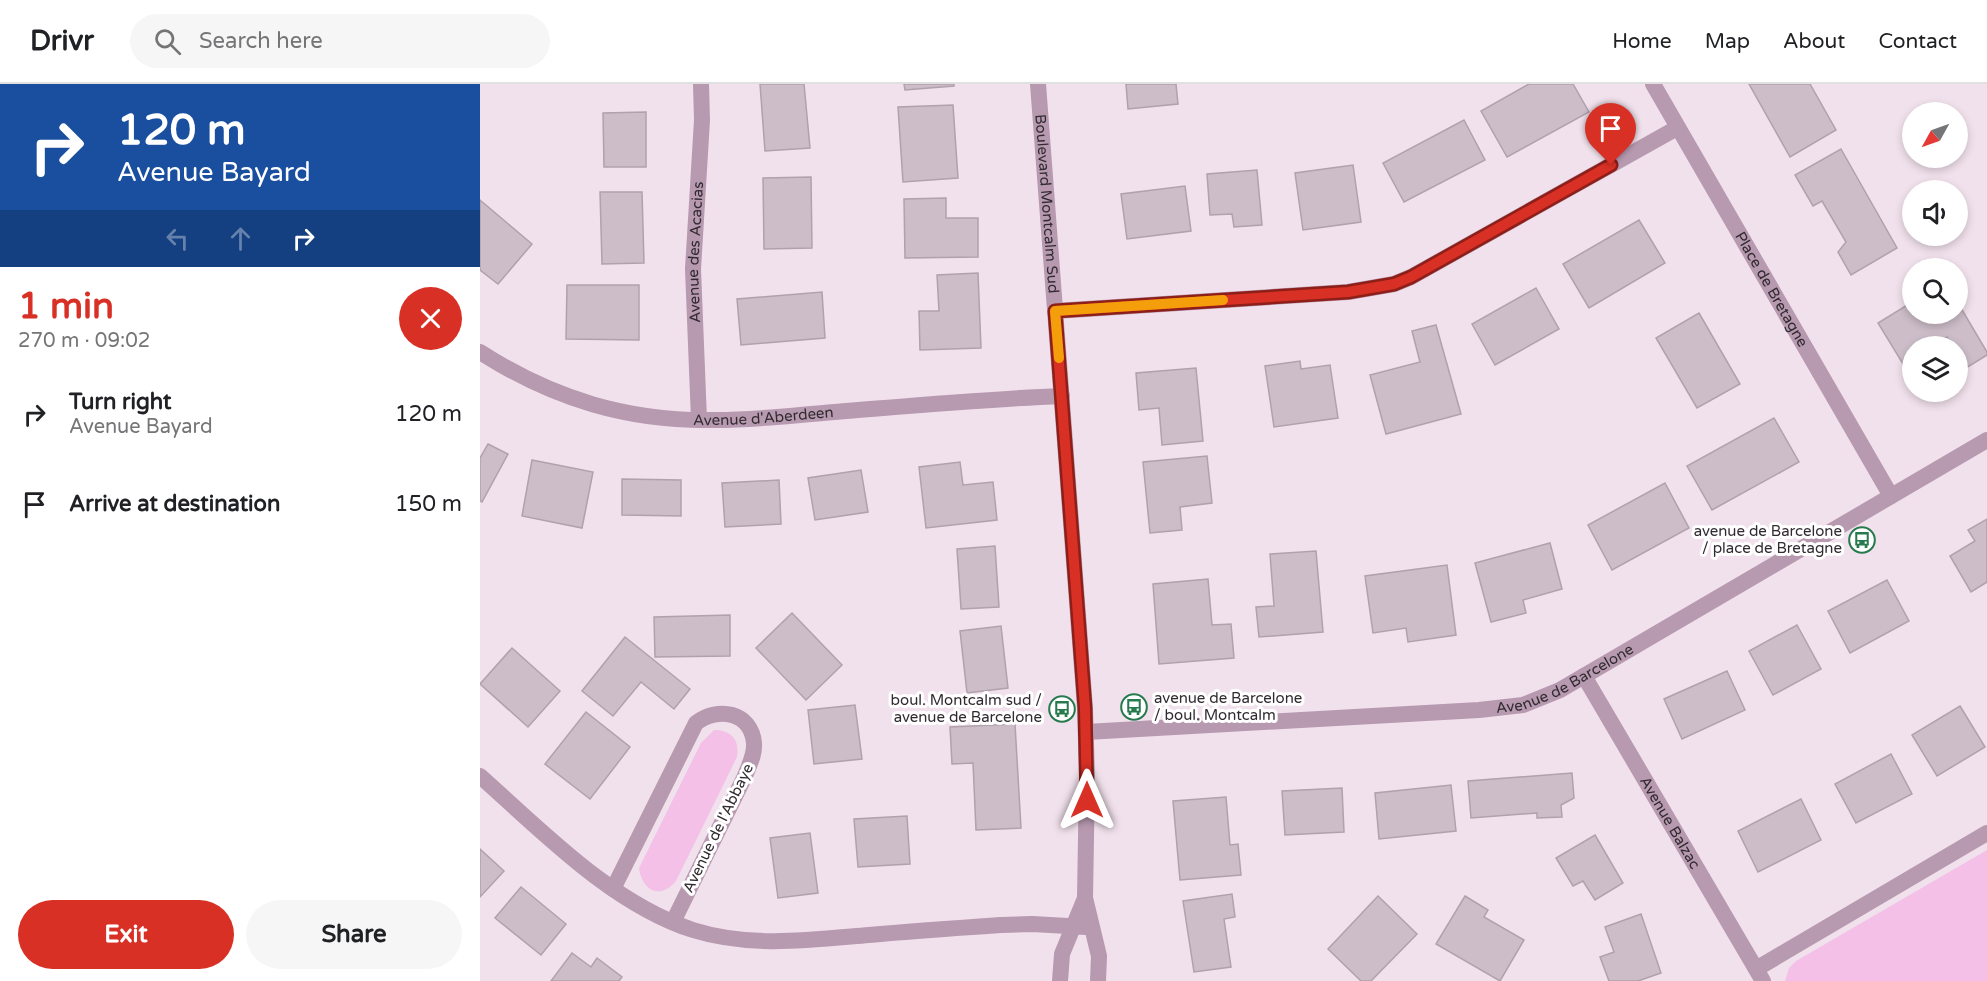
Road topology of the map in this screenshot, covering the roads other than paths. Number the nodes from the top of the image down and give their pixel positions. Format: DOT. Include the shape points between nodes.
graph roads {
  1 [pos="701,84"];
  2 [pos="1038,84"];
  3 [pos="1653,84"];
  4 [pos="1677,128"];
  5 [pos="1055,311"];
  6 [pos="480,352"];
  7 [pos="1062,396"];
  8 [pos="699,420"];
  9 [pos="1987,440"];
  10 [pos="1891,496"];
  11 [pos="1584,676"];
  12 [pos="1086,732"];
  13 [pos="480,776"];
  14 [pos="1987,833"];
  15 [pos="613,889"];
  16 [pos="1085,898"];
  17 [pos="673,922"];
  18 [pos="1074,926"];
  19 [pos="1093,928"];
  20 [pos="1760,975"];
  21 [pos="1060,981"];
  22 [pos="1098,981"];
  1 -- 8 [label="street, Avenue des Acacias" via="693,269"];
  2 -- 5 [label="street, Boulevard Montcalm Sud"];
  3 -- 4 [label="street, Place de Bretagne"];
  4 -- 5 [label="street" via="1394,284 1348,292"];
  4 -- 10 [label="street, Place de Bretagne"];
  5 -- 7 [label="street, Boulevard Montcalm Sud"];
  6 -- 8 [label="street, Avenue d'Aberdeen" via="526,379 583,402 634,414"];
  7 -- 8 [label="street, Avenue d'Aberdeen"];
  7 -- 12 [label="street, Boulevard Montcalm Sud"];
  9 -- 10 [label="street, Avenue de Barcelone"];
  10 -- 11 [label="street, Avenue de Barcelone"];
  11 -- 12 [label="street, Avenue de Barcelone" via="1542,699 1505,708"];
  11 -- 20 [label="street, Avenue Balzac"];
  12 -- 16 [label="street, Boulevard Montcalm Sud"];
  13 -- 15 [label="street"];
  14 -- 20 [label="street, Avenue Balzac"];
  15 -- 17 [label="street"];
  15 -- 17 [label="street, Avenue de l'Abbaye" via="696,723 717,713 737,717 752,732 754,752"];
  16 -- 18 [label="street, Boulevard Montcalm Sud"];
  16 -- 19 [label="street, Boulevard Montcalm Sud"];
  17 -- 18 [label="street" via="715,936 760,942 1001,925"];
  18 -- 19 [label="street"];
  18 -- 21 [label="street, Boulevard Montcalm Sud" via="1062,954"];
  19 -- 22 [label="street, Boulevard Montcalm Sud" via="1099,956"];
}
